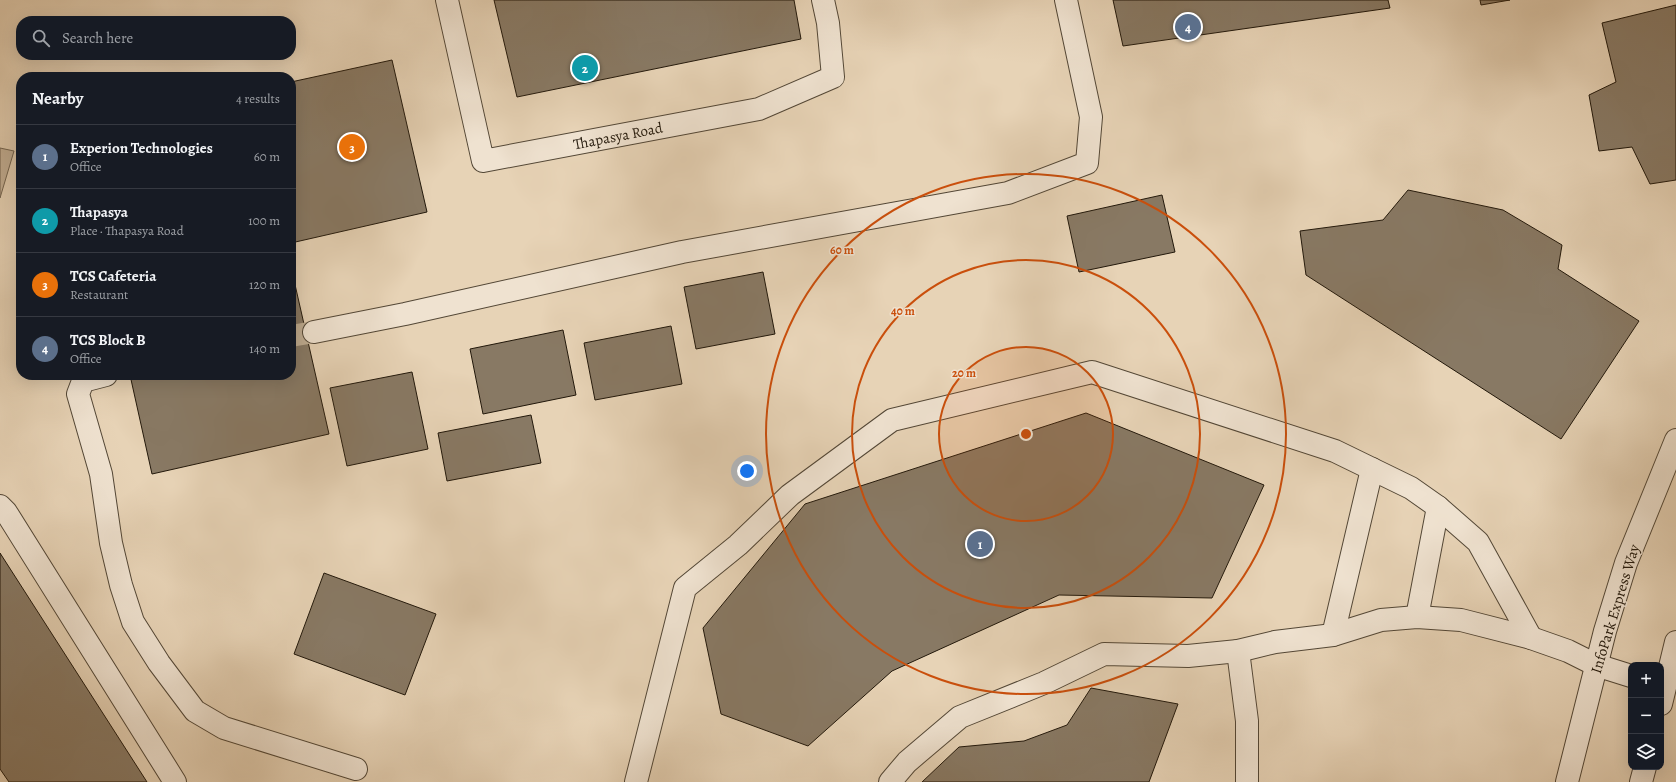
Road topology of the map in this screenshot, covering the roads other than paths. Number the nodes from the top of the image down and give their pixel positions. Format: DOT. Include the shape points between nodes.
graph roads {
  1 [pos="447,0"];
  2 [pos="823,0"];
  3 [pos="1066,0"];
  4 [pos="314,332"];
  5 [pos="87,380"];
  6 [pos="1676,440"];
  7 [pos="1372,469"];
  8 [pos="0,506"];
  9 [pos="1438,507"];
  10 [pos="1417,616"];
  11 [pos="1333,635"];
  12 [pos="1531,638"];
  13 [pos="1676,642"];
  14 [pos="1238,651"];
  15 [pos="1596,665"];
  16 [pos="1628,675"];
  17 [pos="1664,686"];
  18 [pos="356,769"];
  19 [pos="1644,770"];
  20 [pos="175,782"];
  21 [pos="636,782"];
  22 [pos="890,782"];
  23 [pos="1247,782"];
  24 [pos="1567,782"];
  25 [pos="1641,782"];
  1 -- 2 [label="street, Thapasya Road" via="483,161 759,109 833,77"];
  3 -- 4 [label="street" via="1090,117 1087,163 1008,193 682,252"];
  5 -- 18 [label="street" via="83,381 78,394 100,474 110,543 120,585 133,622 159,663 195,711 224,728"];
  6 -- 15 [label="street, InfoPark Express Way" via="1626,563"];
  7 -- 9 [label="street" via="1411,488"];
  7 -- 11 [label="street"];
  7 -- 21 [label="street" via="1335,451 1092,372 892,420 790,495 686,588"];
  8 -- 20 [label="street"];
  9 -- 10 [label="street"];
  9 -- 12 [label="street" via="1478,542"];
  10 -- 11 [label="street" via="1381,620"];
  10 -- 12 [label="street" via="1461,620"];
  11 -- 14 [label="street" via="1275,642"];
  12 -- 15 [label="street" via="1568,651"];
  13 -- 17 [label="street"];
  14 -- 22 [label="street" via="1188,656 1104,654 1044,683 960,717 907,762"];
  14 -- 23 [label="street" via="1247,721"];
  15 -- 16 [label="street"];
  15 -- 24 [label="street, InfoPark Express Way"];
  19 -- 25 [label="street"];
}
